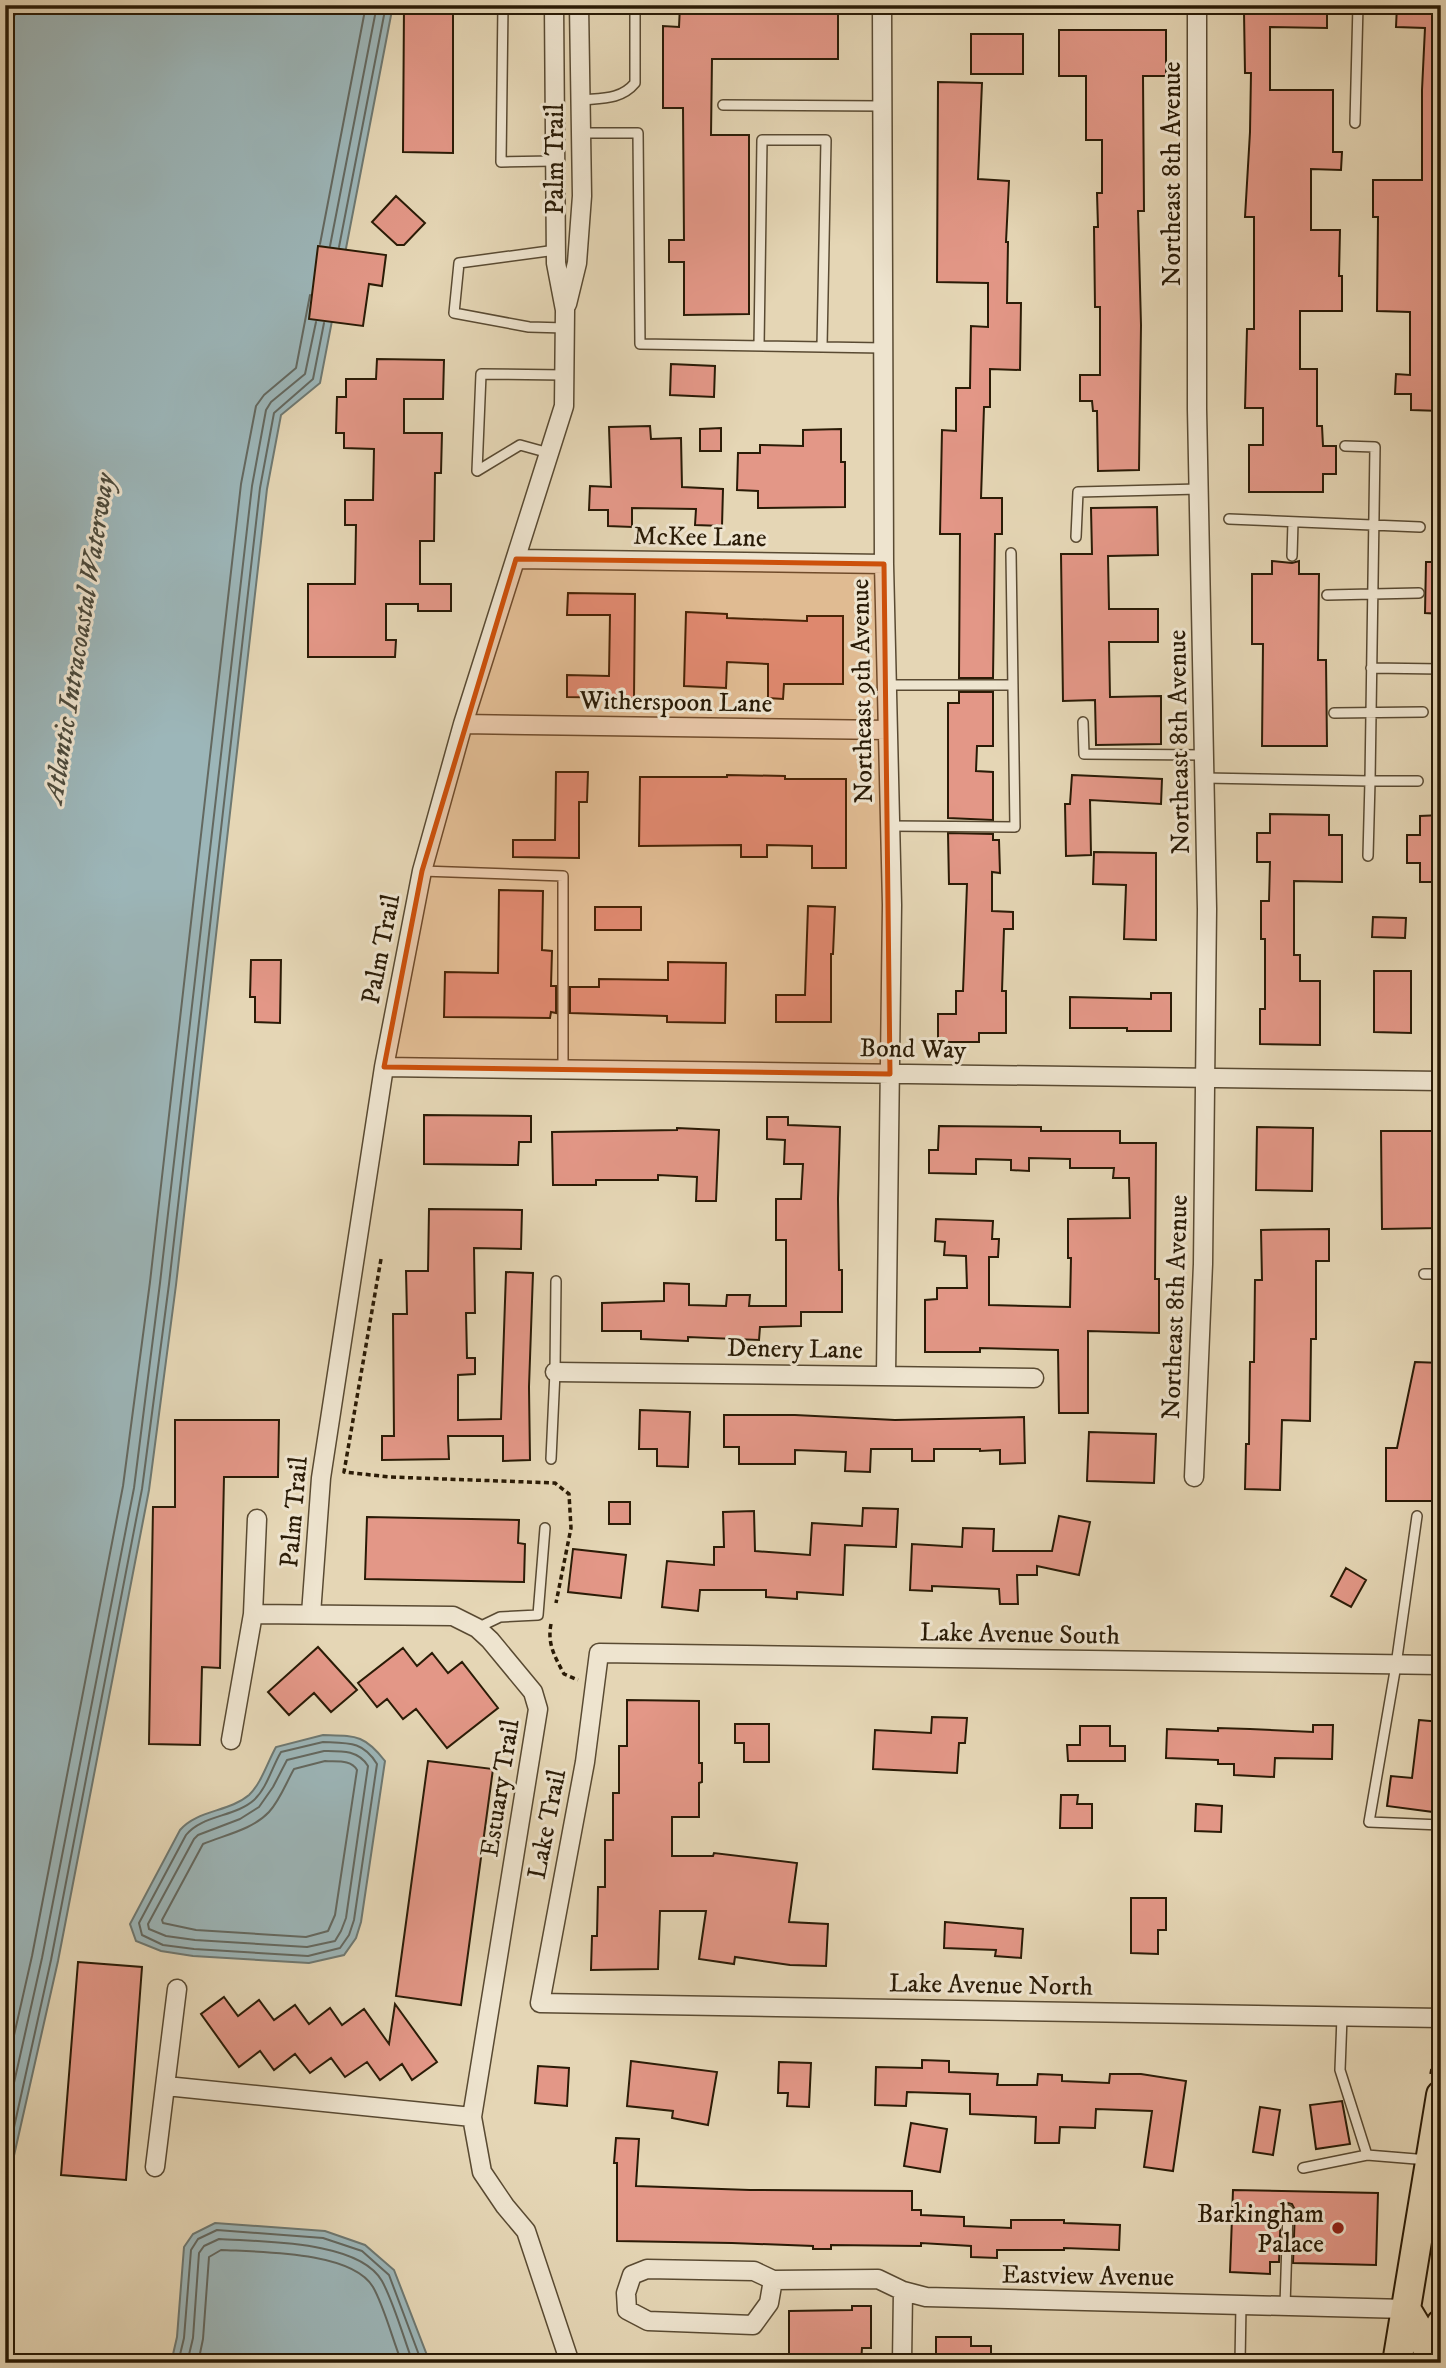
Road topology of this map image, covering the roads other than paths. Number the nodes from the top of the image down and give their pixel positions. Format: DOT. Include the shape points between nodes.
graph roads {
  1 [pos="503,5"];
  2 [pos="554,5"];
  3 [pos="579,5"];
  4 [pos="635,5"];
  5 [pos="881,5"];
  6 [pos="1197,5"];
  7 [pos="1357,5"];
  8 [pos="580,100"];
  9 [pos="723,105"];
  10 [pos="882,106"];
  11 [pos="1356,123"];
  12 [pos="581,133"];
  13 [pos="554,161"];
  14 [pos="556,250"];
  15 [pos="565,319"];
  16 [pos="759,346"];
  17 [pos="822,347"];
  18 [pos="883,348"];
  19 [pos="565,375"];
  20 [pos="1345,446"];
  21 [pos="549,453"];
  22 [pos="1199,489"];
  23 [pos="1229,519"];
  24 [pos="1293,522"];
  25 [pos="1374,526"];
  26 [pos="1420,527"];
  27 [pos="1076,537"];
  28 [pos="1011,553"];
  29 [pos="1292,556"];
  30 [pos="516,559"];
  31 [pos="884,564"];
  32 [pos="1419,593"];
  33 [pos="1372,594"];
  34 [pos="1327,595"];
  35 [pos="1371,668"];
  36 [pos="1441,669"];
  37 [pos="886,685"];
  38 [pos="1013,685"];
  39 [pos="1371,712"];
  40 [pos="1423,712"];
  41 [pos="1334,713"];
  42 [pos="1083,722"];
  43 [pos="463,724"];
  44 [pos="887,730"];
  45 [pos="1204,755"];
  46 [pos="1205,778"];
  47 [pos="1370,781"];
  48 [pos="1419,781"];
  49 [pos="890,826"];
  50 [pos="1368,856"];
  51 [pos="422,871"];
  52 [pos="384,1067"];
  53 [pos="563,1069"];
  54 [pos="890,1074"];
  55 [pos="1205,1078"];
  56 [pos="1441,1081"];
  57 [pos="1424,1273"];
  58 [pos="1441,1274"];
  59 [pos="555,1281"];
  60 [pos="555,1372"];
  61 [pos="886,1375"];
  62 [pos="1034,1378"];
  63 [pos="551,1459"];
  64 [pos="1194,1477"];
  65 [pos="1417,1516"];
  66 [pos="257,1520"];
  67 [pos="545,1528"];
  68 [pos="253,1614"];
  69 [pos="311,1614"];
  70 [pos="477,1628"];
  71 [pos="599,1653"];
  72 [pos="1396,1665"];
  73 [pos="1441,1665"];
  74 [pos="232,1740"];
  75 [pos="1441,1825"];
  76 [pos="177,1989"];
  77 [pos="540,2003"];
  78 [pos="1342,2017"];
  79 [pos="1441,2018"];
  80 [pos="166,2086"];
  81 [pos="1441,2095"];
  82 [pos="472,2117"];
  83 [pos="1367,2155"];
  84 [pos="1430,2160"];
  85 [pos="155,2167"];
  86 [pos="1303,2168"];
  87 [pos="1288,2210"];
  88 [pos="773,2280"];
  89 [pos="903,2291"];
  90 [pos="1241,2305"];
  91 [pos="1285,2306"];
  92 [pos="1406,2309"];
  93 [pos="1441,2324"];
  94 [pos="570,2363"];
  95 [pos="902,2363"];
  96 [pos="1240,2363"];
  97 [pos="1397,2363"];
  98 [pos="1434,2363"];
  1 -- 13 [label="lane" via="501,162"];
  2 -- 13 [label="street, Palm Trail"];
  3 -- 8 [label="street, Palm Trail"];
  4 -- 8 [label="lane" via="635,83 617,97"];
  5 -- 10 [label="street, Northeast 9th Avenue"];
  6 -- 22 [label="street, Northeast 8th Avenue"];
  7 -- 11 [label="lane"];
  8 -- 12 [label="street, Palm Trail"];
  9 -- 10 [label="lane"];
  10 -- 18 [label="street, Northeast 9th Avenue"];
  12 -- 15 [label="street, Palm Trail" via="577,263"];
  12 -- 16 [label="lane" via="638,133 640,344"];
  13 -- 14 [label="street, Palm Trail"];
  14 -- 15 [label="street, Palm Trail"];
  14 -- 15 [label="lane" via="459,263 454,313 529,327"];
  15 -- 19 [label="street, Palm Trail"];
  16 -- 17 [label="lane"];
  16 -- 17 [label="lane" via="762,140 826,140"];
  17 -- 18 [label="lane"];
  18 -- 31 [label="street, Northeast 9th Avenue"];
  19 -- 21 [label="street, Palm Trail" via="564,406"];
  19 -- 21 [label="lane" via="481,374 477,471 520,445"];
  20 -- 25 [label="lane" via="1375,447"];
  21 -- 30 [label="street, Palm Trail"];
  22 -- 27 [label="lane" via="1078,492"];
  22 -- 45 [label="street, Northeast 8th Avenue"];
  23 -- 24 [label="lane"];
  24 -- 25 [label="lane"];
  24 -- 29 [label="lane"];
  25 -- 26 [label="lane"];
  25 -- 33 [label="lane"];
  28 -- 38 [label="lane"];
  30 -- 31 [label="street, McKee Lane"];
  30 -- 43 [label="street, Palm Trail"];
  31 -- 37 [label="street, Northeast 9th Avenue"];
  32 -- 33 [label="lane"];
  33 -- 34 [label="lane"];
  33 -- 35 [label="lane"];
  35 -- 36 [label="lane"];
  35 -- 39 [label="lane"];
  37 -- 38 [label="lane"];
  37 -- 44 [label="street, Northeast 9th Avenue"];
  38 -- 49 [label="lane" via="1015,827"];
  39 -- 40 [label="lane"];
  39 -- 41 [label="lane"];
  39 -- 47 [label="lane"];
  42 -- 45 [label="lane" via="1084,754"];
  43 -- 44 [label="street, Witherspoon Lane"];
  43 -- 51 [label="street, Palm Trail"];
  44 -- 49 [label="street, Northeast 9th Avenue"];
  45 -- 46 [label="street, Northeast 8th Avenue"];
  46 -- 47 [label="lane"];
  46 -- 55 [label="street, Northeast 8th Avenue"];
  47 -- 48 [label="lane"];
  47 -- 50 [label="lane"];
  49 -- 54 [label="street, Northeast 9th Avenue"];
  51 -- 52 [label="street, Palm Trail"];
  51 -- 53 [label="lane" via="563,876"];
  52 -- 53 [label="street, Bond Way"];
  52 -- 69 [label="street, Palm Trail" via="321,1478"];
  53 -- 54 [label="street, Bond Way"];
  54 -- 55 [label="street, Bond Way"];
  54 -- 61 [label="street, Northeast 9th Avenue"];
  55 -- 56 [label="street, Bond Way"];
  55 -- 64 [label="street, Northeast 8th Avenue"];
  57 -- 58 [label="lane"];
  59 -- 60 [label="lane"];
  60 -- 61 [label="street, Denery Lane"];
  60 -- 63 [label="lane"];
  61 -- 62 [label="street, Denery Lane"];
  65 -- 72 [label="lane"];
  66 -- 68 [label="street"];
  67 -- 70 [label="lane" via="538,1615 500,1617"];
  68 -- 69 [label="street, Estuary Trail"];
  68 -- 74 [label="street"];
  69 -- 70 [label="street, Estuary Trail" via="453,1616"];
  70 -- 82 [label="street, Estuary Trail" via="520,1674 538,1709"];
  71 -- 72 [label="street, Lake Avenue South"];
  71 -- 77 [label="street, Lake Trail" via="585,1762"];
  72 -- 73 [label="street, Lake Avenue South"];
  72 -- 75 [label="lane" via="1369,1822"];
  76 -- 80 [label="street"];
  77 -- 78 [label="street, Lake Avenue North"];
  78 -- 79 [label="street, Lake Avenue North"];
  78 -- 83 [label="lane" via="1340,2070"];
  80 -- 82 [label="street"];
  80 -- 85 [label="street"];
  81 -- 84 [label="main road"];
  82 -- 94 [label="street, Estuary Trail" via="482,2172 526,2231"];
  83 -- 84 [label="lane"];
  83 -- 86 [label="lane"];
  84 -- 92 [label="main road"];
  87 -- 91 [label="lane"];
  88 -- 88 [label="street, Eastview Avenue" via="754,2271 647,2269 632,2275 627,2310 648,2322 753,2325 769,2303"];
  88 -- 89 [label="street, Eastview Avenue" via="878,2279"];
  89 -- 90 [label="street, Eastview Avenue" via="926,2297"];
  89 -- 95 [label="street"];
  90 -- 91 [label="street, Eastview Avenue"];
  90 -- 96 [label="lane"];
  91 -- 92 [label="street, Eastview Avenue"];
  92 -- 97 [label="main road"];
  92 -- 98 [label="main road"];
  93 -- 98 [label="main road"];
}
